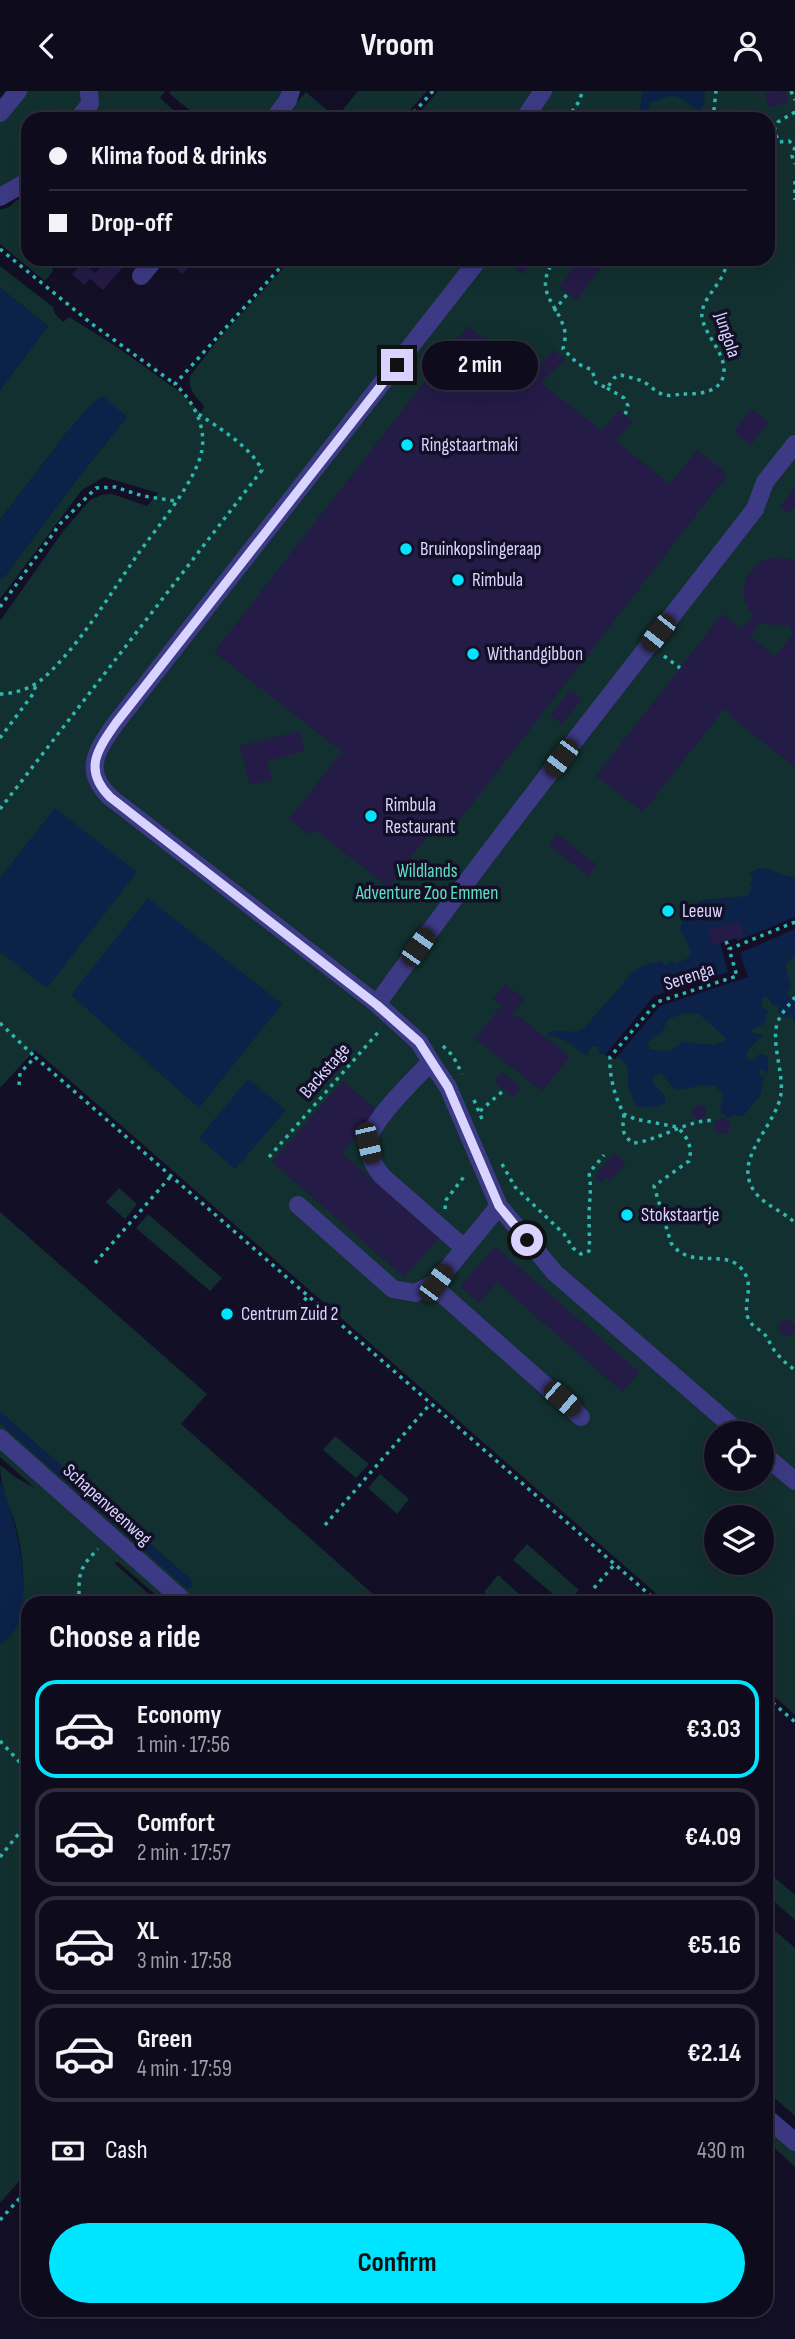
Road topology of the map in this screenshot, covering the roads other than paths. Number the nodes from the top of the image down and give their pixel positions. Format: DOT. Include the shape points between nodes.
graph roads {
  1 [pos="18,91"];
  2 [pos="89,91"];
  3 [pos="291,91"];
  4 [pos="543,91"];
  5 [pos="84,112"];
  6 [pos="279,112"];
  7 [pos="529,112"];
  8 [pos="0,113"];
  9 [pos="21,185"];
  10 [pos="0,197"];
  11 [pos="149,266"];
  12 [pos="474,266"];
  13 [pos="141,276"];
  14 [pos="795,444"];
  15 [pos="377,1005"];
  16 [pos="431,1062"];
  17 [pos="298,1205"];
  18 [pos="499,1206"];
  19 [pos="463,1247"];
  20 [pos="436,1283"];
  21 [pos="582,1417"];
  22 [pos="726,1421"];
  23 [pos="0,1438"];
  24 [pos="774,1462"];
  25 [pos="795,1481"];
  26 [pos="178,1596"];
  27 [pos="773,2123"];
  28 [pos="795,2142"];
  1 -- 8 [label="street"];
  2 -- 5 [label="street" via="90,104"];
  3 -- 6 [label="street"];
  4 -- 7 [label="street"];
  9 -- 10 [label="street"];
  11 -- 13 [label="street"];
  12 -- 15 [label="street" via="116,723 95,758 99,786 110,797"];
  14 -- 15 [label="street" via="765,482 755,509"];
  15 -- 16 [label="street" via="419,1042"];
  16 -- 18 [label="street" via="448,1087"];
  16 -- 19 [label="street" via="372,1127 368,1143 382,1176"];
  17 -- 20 [label="street" via="393,1289 415,1293"];
  18 -- 19 [label="street"];
  18 -- 22 [label="street" via="555,1273"];
  19 -- 20 [label="street"];
  20 -- 21 [label="street" via="442,1294"];
  23 -- 26 [label="street, Schapenveenweg"];
  24 -- 25 [label="street"];
  27 -- 28 [label="street"];
}
